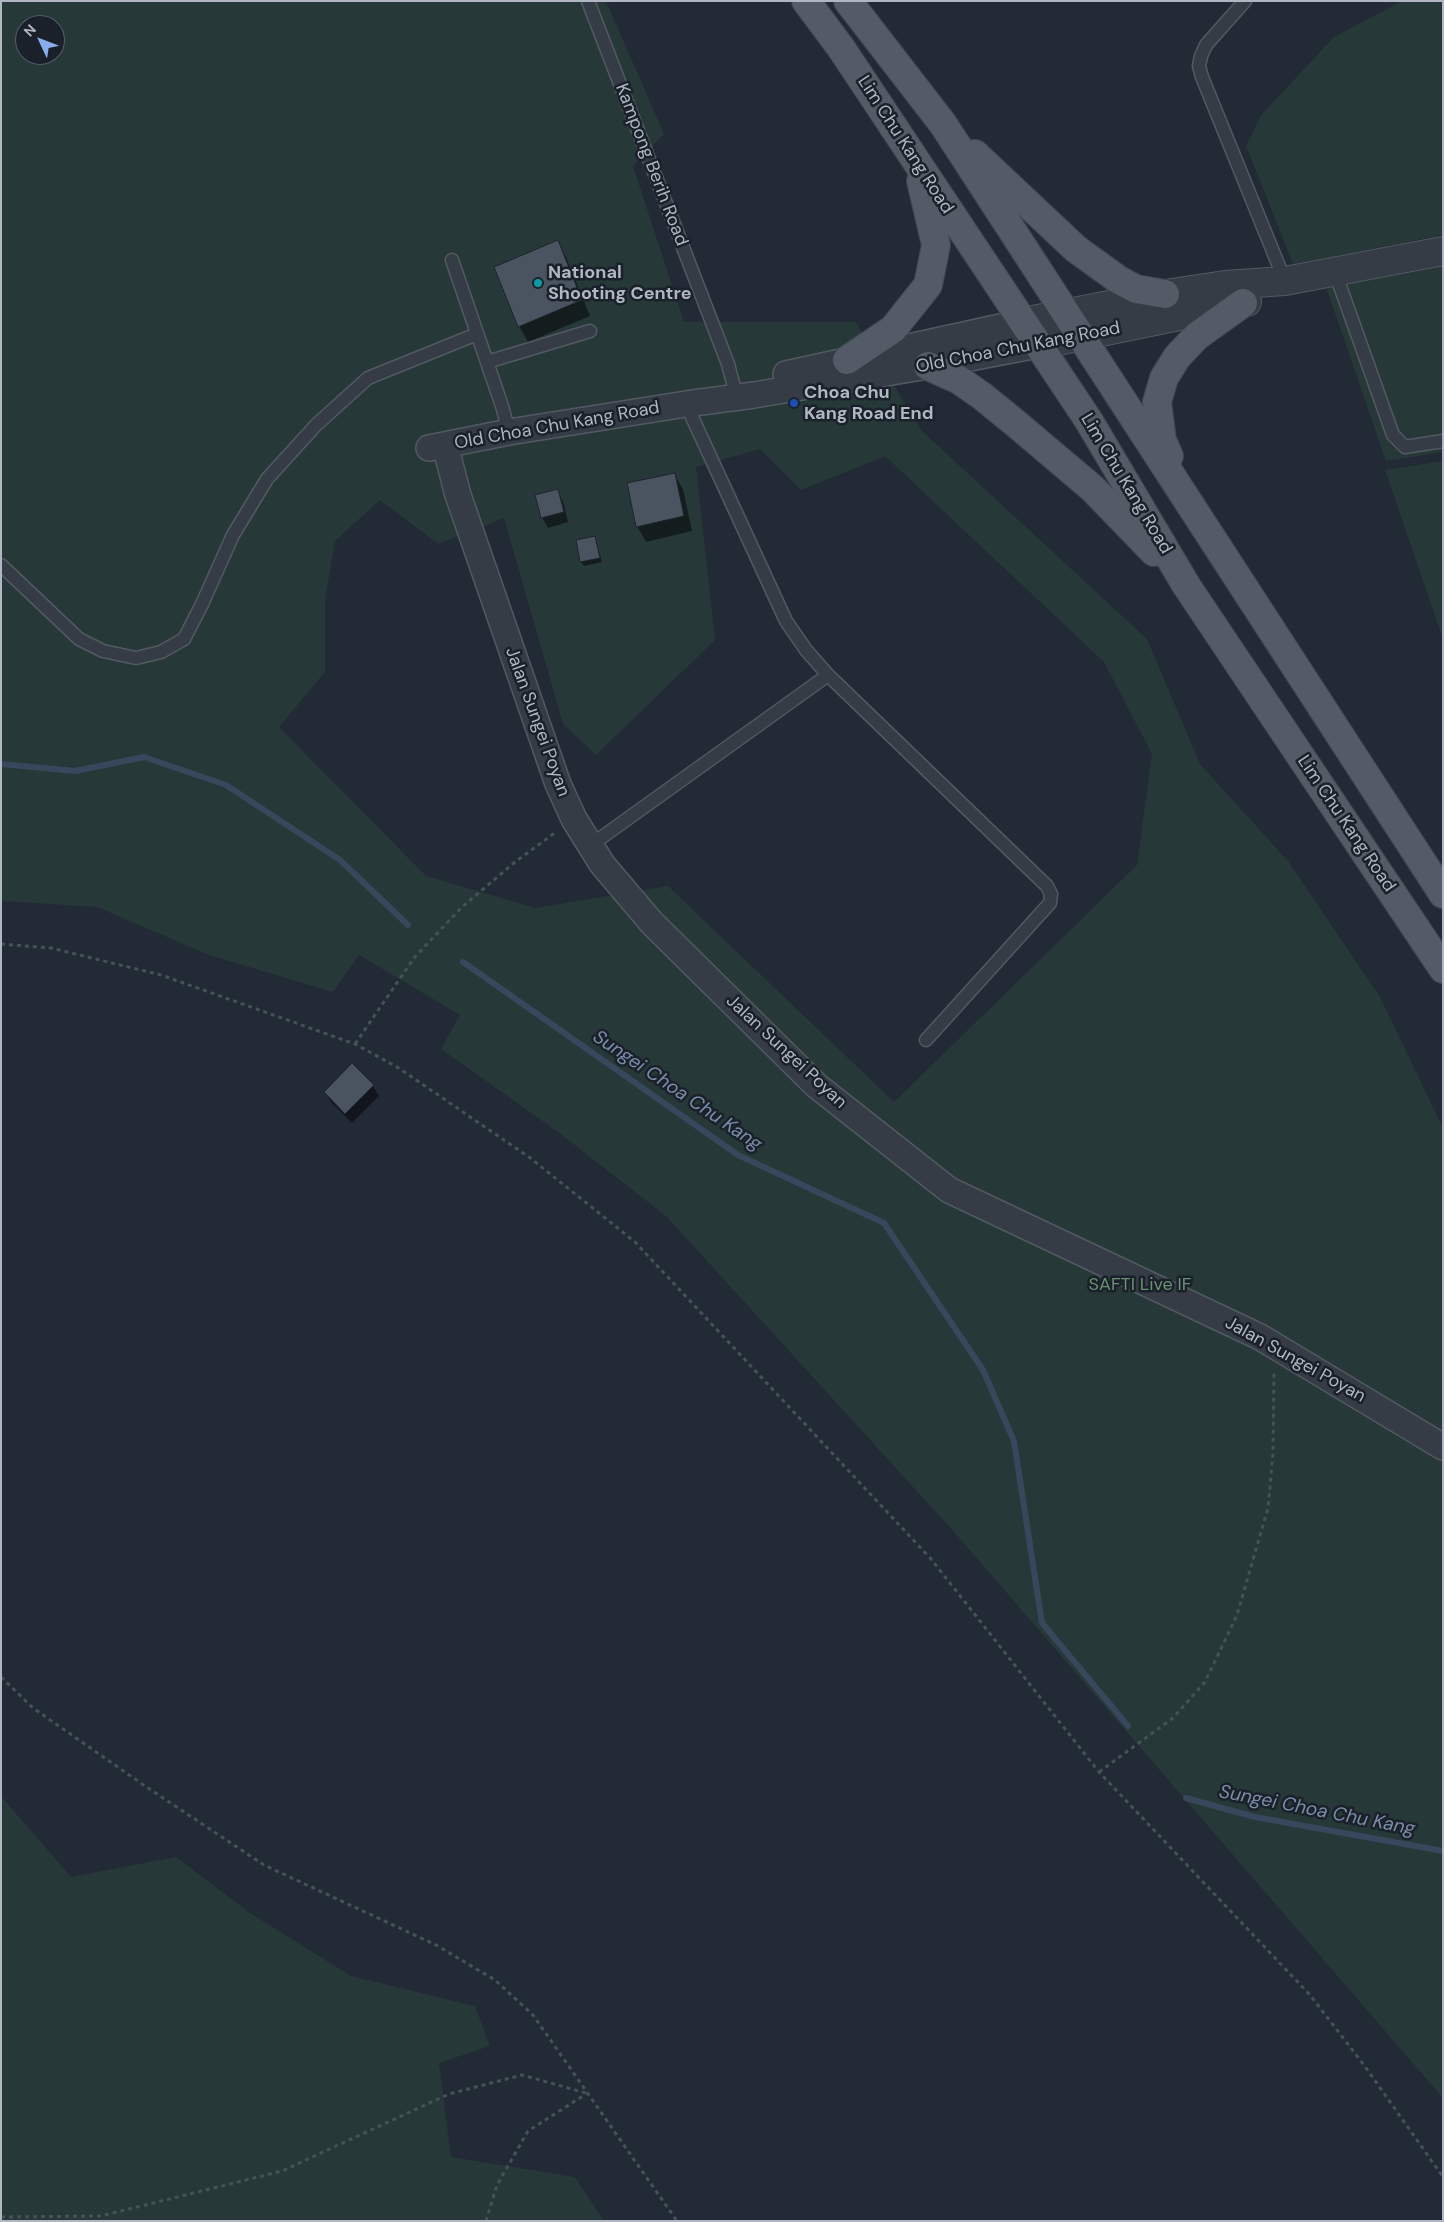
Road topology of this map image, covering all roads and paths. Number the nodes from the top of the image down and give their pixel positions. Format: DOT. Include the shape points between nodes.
graph roads {
  1 [pos="588,1"];
  2 [pos="806,1"];
  3 [pos="848,1"];
  4 [pos="1245,1"];
  5 [pos="943,124"];
  6 [pos="917,164"];
  7 [pos="1443,251"];
  8 [pos="452,260"];
  9 [pos="1335,272"];
  10 [pos="1285,281"];
  11 [pos="1165,294"];
  12 [pos="1243,303"];
  13 [pos="1066,314"];
  14 [pos="1023,322"];
  15 [pos="590,331"];
  16 [pos="477,334"];
  17 [pos="1081,337"];
  18 [pos="1038,345"];
  19 [pos="847,360"];
  20 [pos="487,362"];
  21 [pos="928,366"];
  22 [pos="734,386"];
  23 [pos="686,404"];
  24 [pos="509,432"];
  25 [pos="1443,441"];
  26 [pos="437,447"];
  27 [pos="1195,512"];
  28 [pos="1,565"];
  29 [pos="1186,586"];
  30 [pos="828,676"];
  31 [pos="574,818"];
  32 [pos="591,845"];
  33 [pos="1443,894"];
  34 [pos="1,944"];
  35 [pos="1443,969"];
  36 [pos="926,1040"];
  37 [pos="355,1044"];
  38 [pos="1275,1346"];
  39 [pos="1443,1447"];
  40 [pos="1,1677"];
  41 [pos="1099,1772"];
  42 [pos="587,2093"];
  43 [pos="1443,2177"];
  44 [pos="1,2217"];
  45 [pos="486,2221"];
  46 [pos="677,2221"];
  1 -- 22 [label="lane, Kampong Berih Road"];
  2 -- 6 [label="main road, Lim Chu Kang Road"];
  3 -- 5 [label="main road, Lim Chu Kang Road"];
  4 -- 10 [label="lane" via="1206,45 1199,66"];
  5 -- 11 [label="main road" via="1076,249 1136,289"];
  5 -- 13 [label="main road, Lim Chu Kang Road"];
  6 -- 14 [label="main road, Lim Chu Kang Road"];
  6 -- 19 [label="main road" via="936,244 928,285 893,329"];
  7 -- 9 [label="street, Old Choa Chu Kang Road"];
  8 -- 16 [label="lane"];
  9 -- 10 [label="street, Old Choa Chu Kang Road"];
  9 -- 25 [label="lane" via="1393,435 1405,447"];
  10 -- 11 [label="street, Old Choa Chu Kang Road"];
  10 -- 12 [label="street, Old Choa Chu Kang Road"];
  11 -- 13 [label="street, Old Choa Chu Kang Road"];
  12 -- 17 [label="street, Old Choa Chu Kang Road"];
  12 -- 27 [label="main road" via="1197,336 1177,357 1164,378 1157,402 1162,440"];
  13 -- 14 [label="street, Old Choa Chu Kang Road"];
  13 -- 17 [label="main road, Lim Chu Kang Road"];
  14 -- 18 [label="main road, Lim Chu Kang Road"];
  14 -- 19 [label="street, Old Choa Chu Kang Road"];
  15 -- 20 [label="lane"];
  16 -- 20 [label="lane"];
  16 -- 28 [label="lane" via="368,378 316,425 267,478 233,535 184,639 161,652 136,658 103,651 80,638"];
  17 -- 18 [label="street, Old Choa Chu Kang Road"];
  17 -- 27 [label="main road, Lim Chu Kang Road"];
  18 -- 21 [label="street, Old Choa Chu Kang Road"];
  18 -- 29 [label="main road, Lim Chu Kang Road" via="1089,421"];
  19 -- 22 [label="street, Old Choa Chu Kang Road"];
  20 -- 24 [label="lane"];
  21 -- 23 [label="street, Old Choa Chu Kang Road"];
  21 -- 29 [label="main road" via="982,396 1085,482"];
  22 -- 23 [label="street, Old Choa Chu Kang Road"];
  23 -- 24 [label="street, Old Choa Chu Kang Road"];
  23 -- 30 [label="lane" via="786,621"];
  24 -- 26 [label="street, Old Choa Chu Kang Road"];
  26 -- 31 [label="street, Jalan Sungei Poyan" via="458,495 558,784"];
  27 -- 33 [label="main road, Lim Chu Kang Road"];
  29 -- 35 [label="main road, Lim Chu Kang Road"];
  30 -- 32 [label="lane"];
  30 -- 36 [label="lane" via="1047,886 1051,894 1050,903"];
  31 -- 32 [label="street, Jalan Sungei Poyan"];
  31 -- 37 [label="path" via="462,907 414,958"];
  32 -- 38 [label="street, Jalan Sungei Poyan" via="602,864 652,923 818,1086 949,1190"];
  34 -- 37 [label="path" via="50,948 161,975"];
  37 -- 41 [label="path" via="397,1067 529,1157 635,1242 931,1558"];
  38 -- 39 [label="street, Jalan Sungei Poyan"];
  38 -- 41 [label="path" via="1274,1453 1268,1508 1238,1615 1205,1682 1173,1718"];
  40 -- 42 [label="path" via="34,1708 264,1865 436,1945 495,1980 533,2015"];
  41 -- 43 [label="path" via="1310,1995"];
  42 -- 44 [label="path" via="522,2075 449,2094 282,2172 101,2216"];
  42 -- 45 [label="path" via="528,2130 496,2185"];
  42 -- 46 [label="path"];
}
